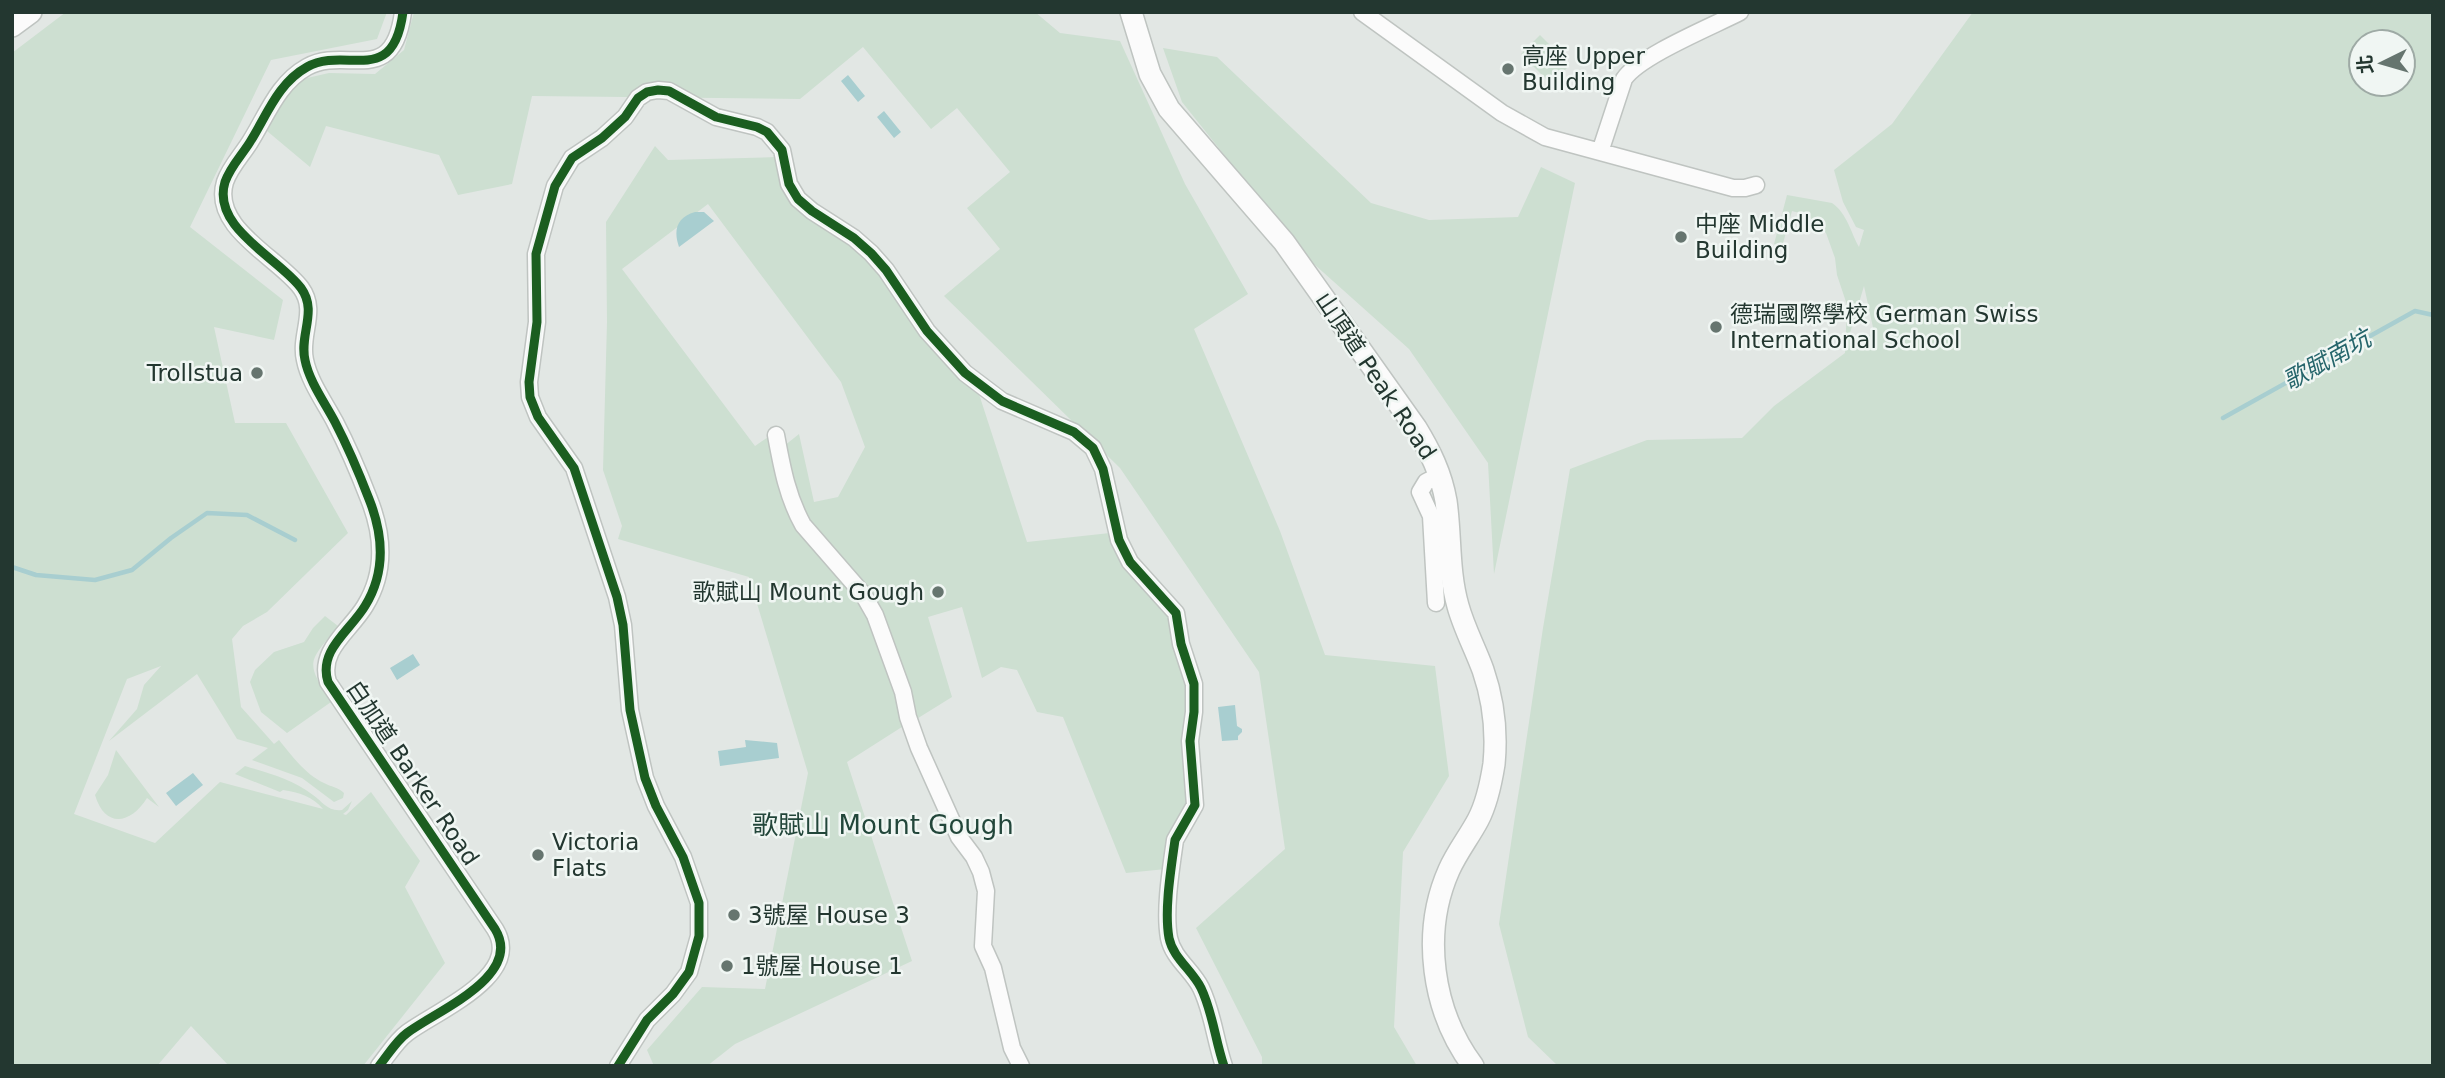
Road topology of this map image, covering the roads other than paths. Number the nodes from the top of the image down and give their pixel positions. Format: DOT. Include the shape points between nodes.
graph roads {
  1 [pos="31,12"];
  2 [pos="403,12"];
  3 [pos="1131,12"];
  4 [pos="1362,12"];
  5 [pos="1741,12"];
  6 [pos="12,26"];
  7 [pos="1600,152"];
  8 [pos="1756,185"];
  9 [pos="776,435"];
  10 [pos="1440,475"];
  11 [pos="1436,603"];
  12 [pos="379,1066"];
  13 [pos="618,1066"];
  14 [pos="1021,1066"];
  15 [pos="1224,1066"];
  16 [pos="1473,1066"];
  1 -- 6 [label="main road"];
  2 -- 12 [label="street, 白加道 Barker Road" via="397,38 380,55 359,61 323,61 293,76 233,167 223,191 227,211 239,230 295,281 307,298 307,367 345,443 378,525 376,584 327,659 328,682 502,944 499,959 484,981 404,1034"];
  3 -- 10 [label="main road, 山頂道 Peak Road" via="1150,74 1169,108 1284,242 1405,411"];
  4 -- 7 [label="street" via="1523,125"];
  5 -- 7 [label="street" via="1630,70"];
  7 -- 8 [label="street" via="1733,188"];
  9 -- 14 [label="street" via="786,488 796,512 875,615 919,748 959,837 981,872 986,891 983,946"];
  10 -- 11 [label="street" via="1426,482 1420,492 1431,516"];
  10 -- 16 [label="main road, 山頂道 Peak Road" via="1450,570 1458,608 1487,684 1494,734 1487,797 1444,881 1434,937 1442,1006"];
  13 -- 15 [label="street" via="647,1020 689,972 700,912 695,886 645,778 630,710 621,613 572,462 538,417 530,390 530,368 537,322 536,254 559,177 572,158 595,144 638,98 653,90 669,91 716,117 763,129 782,150 789,184 798,199 871,253 927,331 965,373 1002,401 1067,428 1093,448 1126,555 1176,613 1195,690 1190,741 1196,802 1175,840 1168,930 1174,951 1204,995"];
}
